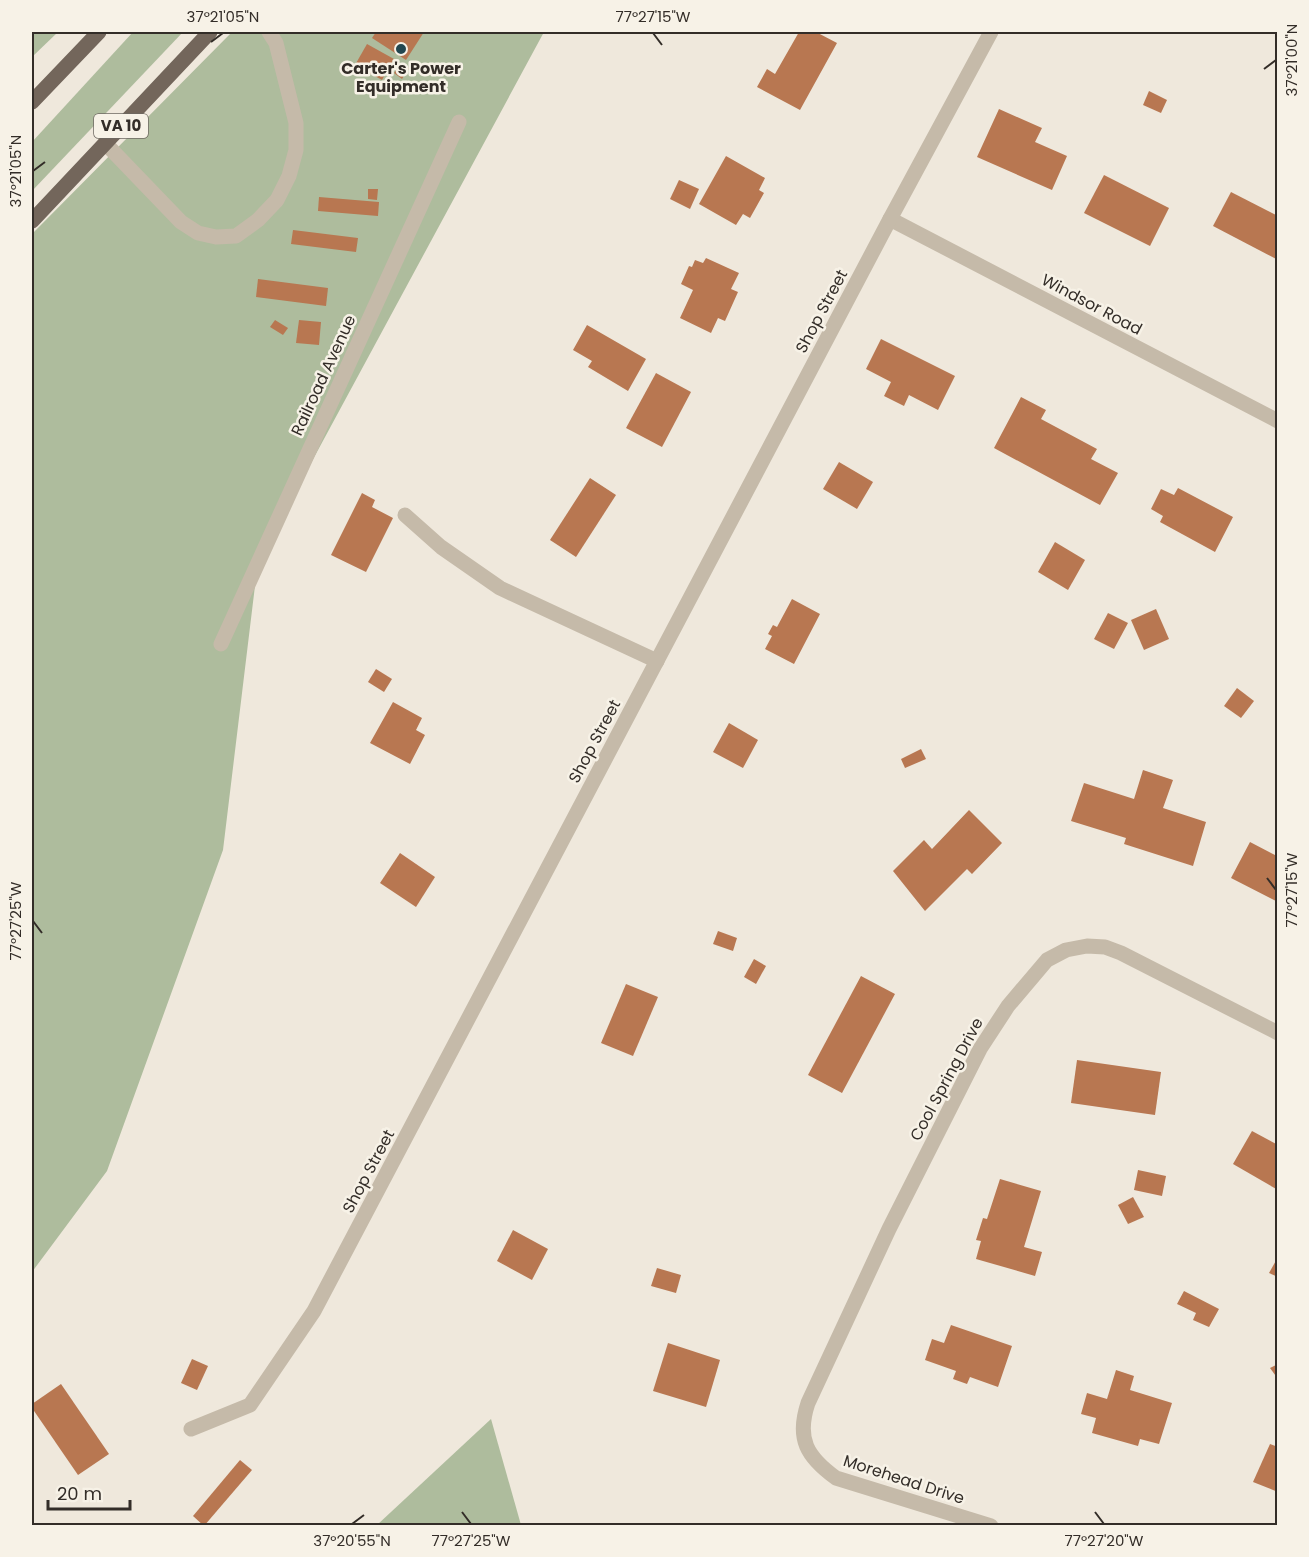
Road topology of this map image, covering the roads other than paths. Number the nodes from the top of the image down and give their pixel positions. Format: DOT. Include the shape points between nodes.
graph roads {
  1 [pos="99,32"];
  2 [pos="210,32"];
  3 [pos="269,32"];
  4 [pos="992,32"];
  5 [pos="32,102"];
  6 [pos="459,122"];
  7 [pos="105,143"];
  8 [pos="890,219"];
  9 [pos="32,221"];
  10 [pos="1278,421"];
  11 [pos="405,515"];
  12 [pos="221,644"];
  13 [pos="657,661"];
  14 [pos="1278,1033"];
  15 [pos="829,1357"];
  16 [pos="190,1429"];
  17 [pos="991,1526"];
  1 -- 5 [label="main road"];
  2 -- 7 [label="main road, VA 10"];
  3 -- 7 [label="street" via="276,43 296,123 296,150 277,200 236,236 198,233 181,222"];
  4 -- 8 [label="street, Shop Street"];
  6 -- 12 [label="street, Railroad Avenue"];
  7 -- 9 [label="main road, VA 10"];
  8 -- 10 [label="street, Windsor Road"];
  8 -- 13 [label="street, Shop Street"];
  11 -- 13 [label="street" via="441,547 500,588"];
  13 -- 16 [label="street, Shop Street" via="314,1311 250,1405"];
  14 -- 15 [label="street, Cool Spring Drive" via="1105,947 1066,950 1047,960 1008,1006 980,1049"];
  15 -- 17 [label="street, Morehead Drive" via="804,1414 807,1448 818,1464 836,1478"];
}
